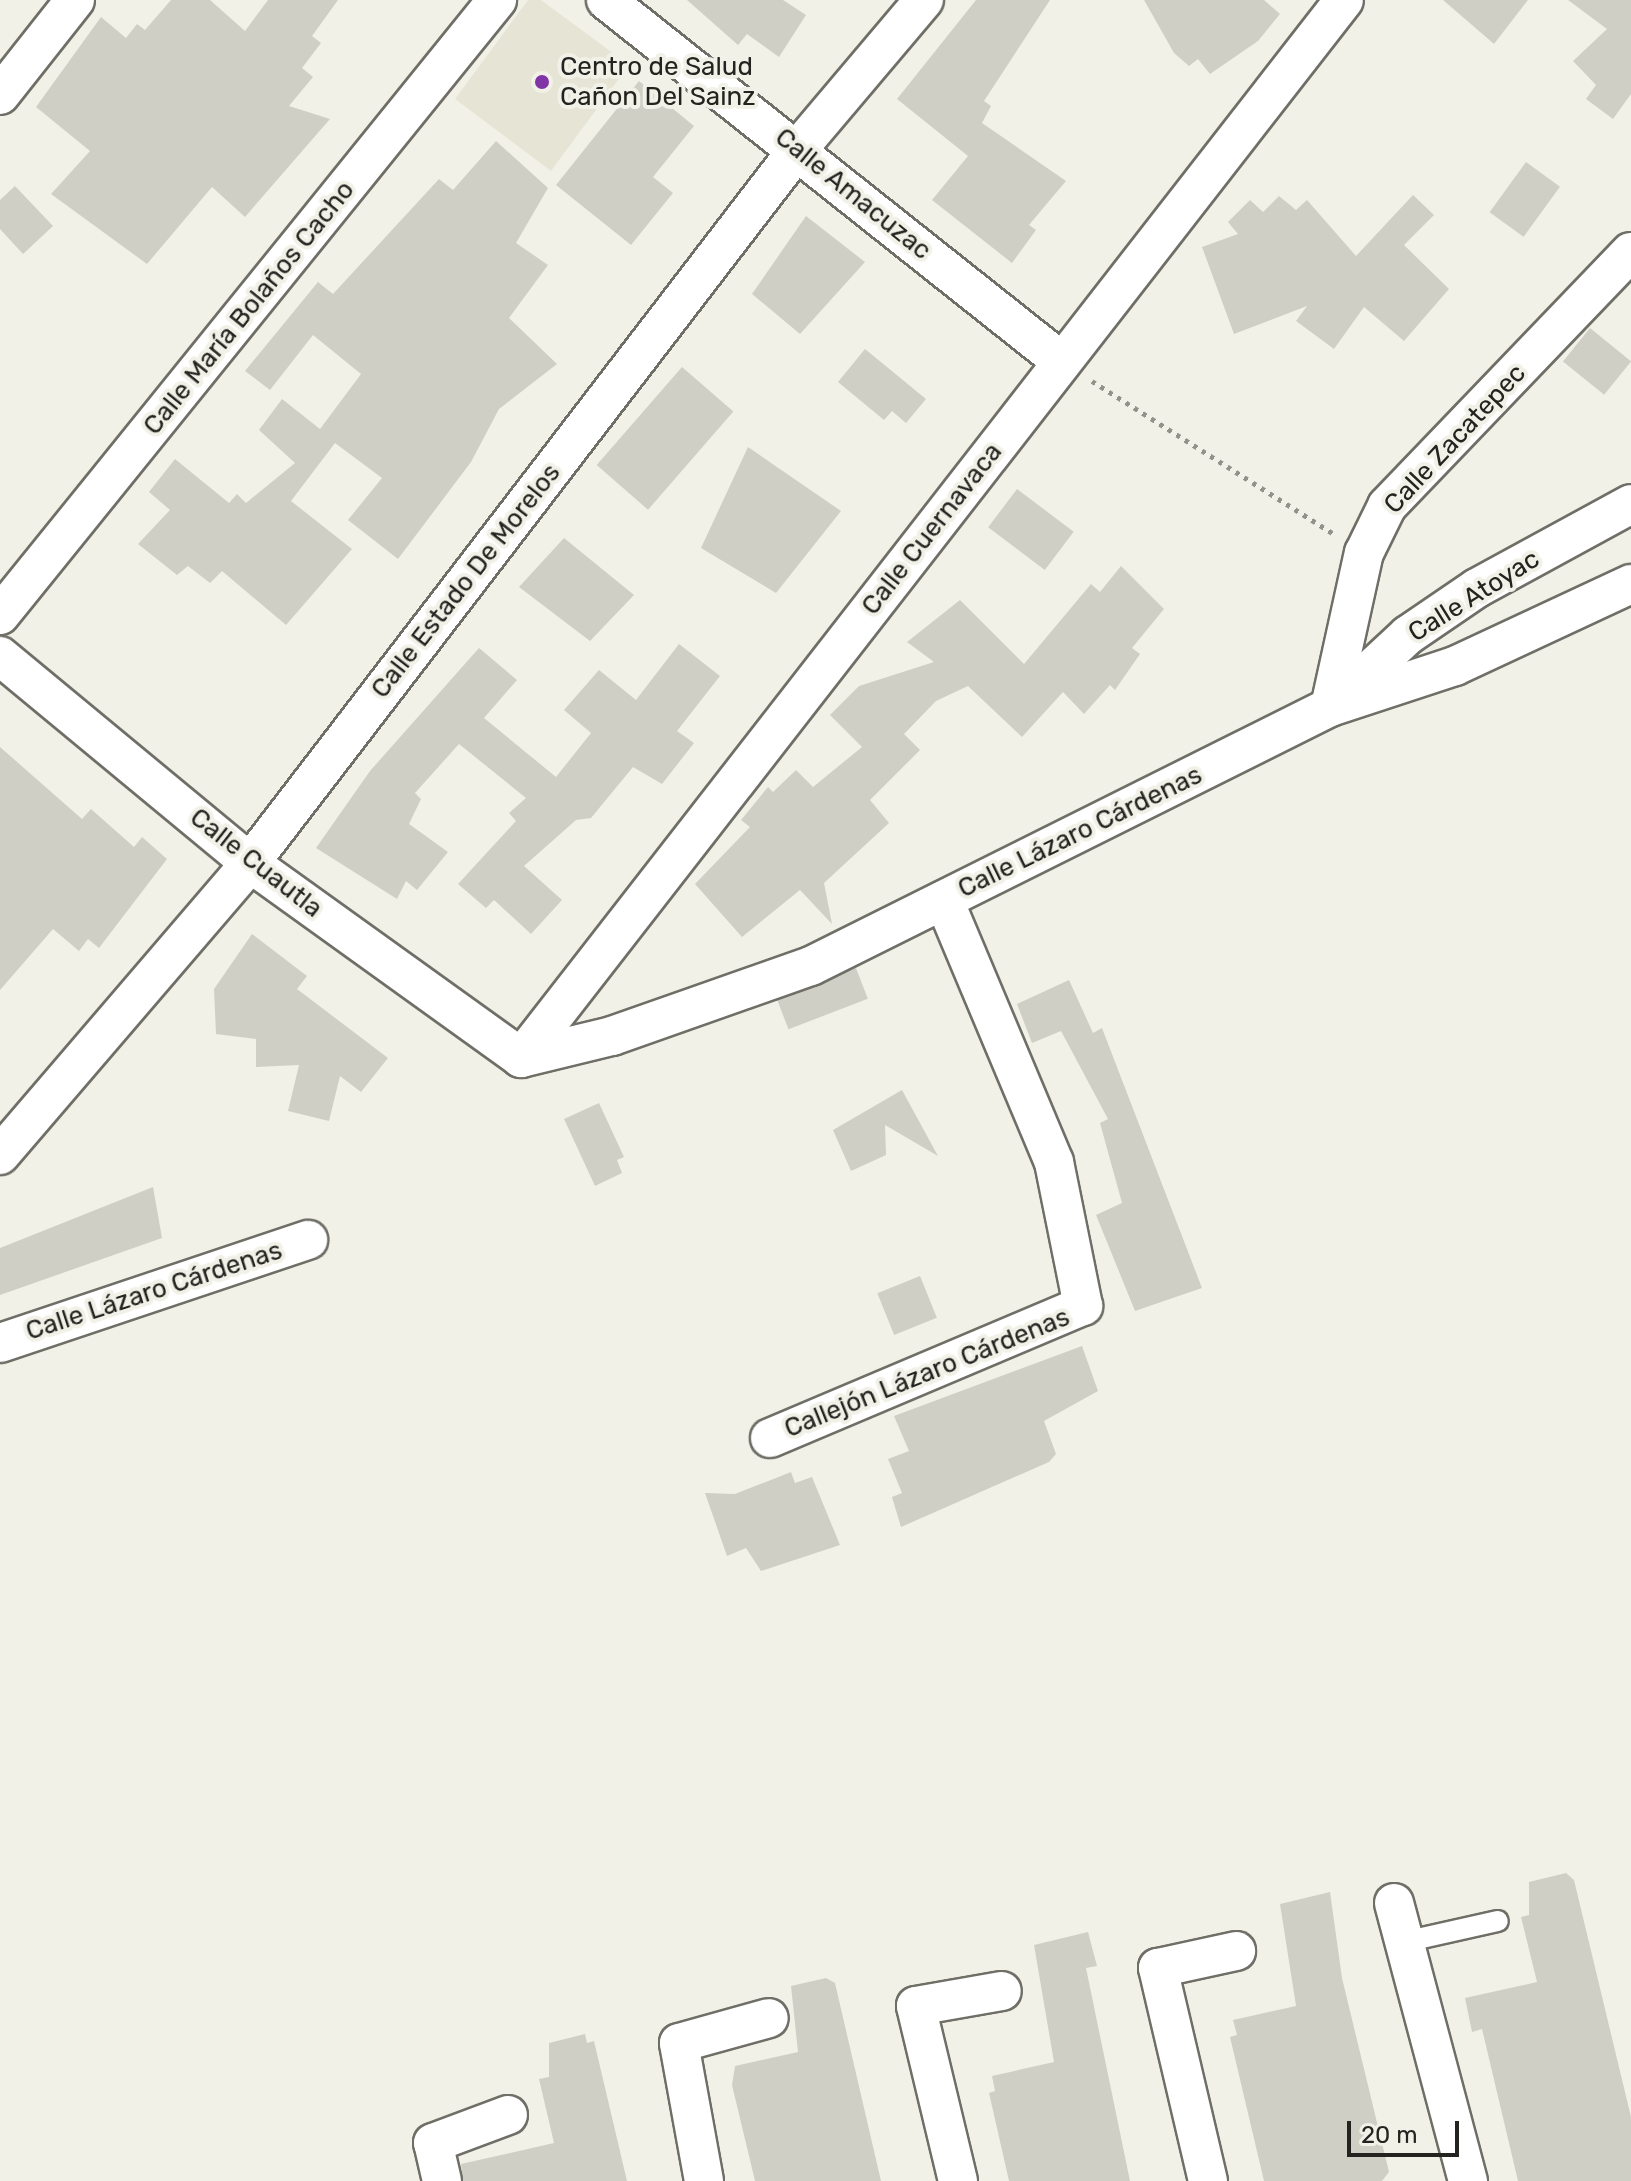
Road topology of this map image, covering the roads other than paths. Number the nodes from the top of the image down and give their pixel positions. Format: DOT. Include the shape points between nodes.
graph roads {
  1 [pos="75,0"];
  2 [pos="497,0"];
  3 [pos="606,0"];
  4 [pos="924,0"];
  5 [pos="1344,0"];
  6 [pos="0,95"];
  7 [pos="798,149"];
  8 [pos="1631,252"];
  9 [pos="1061,361"];
  10 [pos="1631,504"];
  11 [pos="1631,584"];
  12 [pos="0,615"];
  13 [pos="0,656"];
  14 [pos="1330,707"];
  15 [pos="250,863"];
  16 [pos="944,900"];
  17 [pos="521,1058"];
  18 [pos="0,1155"];
  19 [pos="308,1240"];
  20 [pos="0,1343"];
  21 [pos="770,1438"];
  22 [pos="1394,1903"];
  23 [pos="1498,1921"];
  24 [pos="1404,1942"];
  25 [pos="1236,1951"];
  26 [pos="1002,1991"];
  27 [pos="769,2018"];
  28 [pos="508,2115"];
  29 [pos="442,2181"];
  30 [pos="704,2181"];
  31 [pos="958,2181"];
  32 [pos="1208,2181"];
  33 [pos="1468,2181"];
  1 -- 6 [label="street"];
  2 -- 12 [label="street, Calle María Bolaños Cacho"];
  3 -- 7 [label="street, Calle Amacuzac"];
  4 -- 7 [label="street, Calle Estado De Morelos"];
  5 -- 9 [label="street, Calle Cuernavaca"];
  7 -- 9 [label="street, Calle Amacuzac"];
  7 -- 15 [label="street, Calle Estado De Morelos"];
  8 -- 14 [label="street, Calle Zacatepec" via="1387,506 1364,553"];
  9 -- 17 [label="street, Calle Cuernavaca"];
  10 -- 14 [label="street, Calle Atoyac" via="1408,635"];
  11 -- 14 [label="street, Calle Lázaro Cárdenas" via="1455,666"];
  13 -- 15 [label="street, Calle Cuautla"];
  14 -- 16 [label="street, Calle Lázaro Cárdenas"];
  15 -- 17 [label="street, Calle Cuautla"];
  15 -- 18 [label="street, Calle Estado De Morelos"];
  16 -- 17 [label="street, Calle Lázaro Cárdenas" via="811,966 612,1036"];
  16 -- 21 [label="street, Callejón Lázaro Cárdenas" via="1054,1162 1083,1306"];
  19 -- 20 [label="street, Calle Lázaro Cárdenas"];
  22 -- 24 [label="street"];
  23 -- 24 [label="lane"];
  24 -- 33 [label="street"];
  25 -- 32 [label="street" via="1158,1968"];
  26 -- 31 [label="street" via="916,2006"];
  27 -- 30 [label="street" via="679,2043"];
  28 -- 29 [label="street" via="433,2143"];
}
